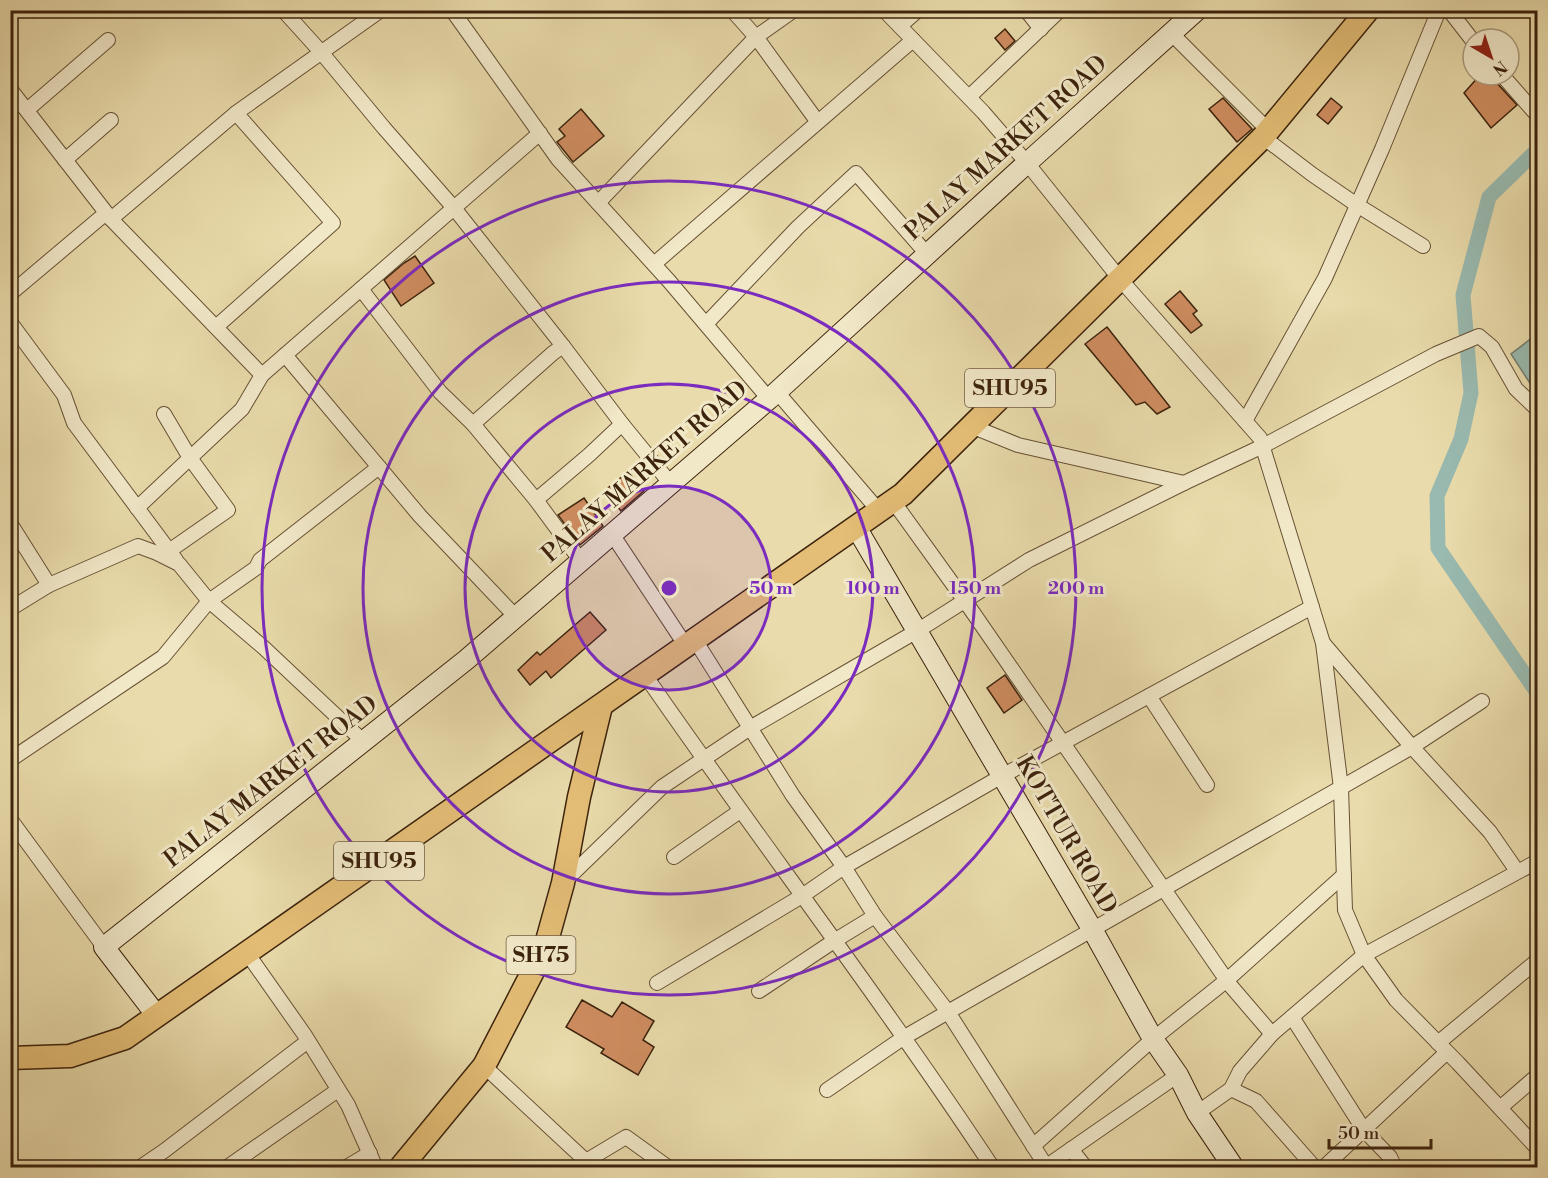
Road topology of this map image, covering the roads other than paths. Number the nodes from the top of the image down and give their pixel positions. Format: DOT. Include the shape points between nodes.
graph roads {
  1 [pos="283,10"];
  2 [pos="381,10"];
  3 [pos="452,10"];
  4 [pos="732,10"];
  5 [pos="794,10"];
  6 [pos="884,10"];
  7 [pos="918,10"];
  8 [pos="1026,10"];
  9 [pos="1060,10"];
  10 [pos="1197,10"];
  11 [pos="1368,10"];
  12 [pos="1438,10"];
  13 [pos="1449,10"];
  14 [pos="900,26"];
  15 [pos="1462,27"];
  16 [pos="1041,28"];
  17 [pos="1172,34"];
  18 [pos="756,37"];
  19 [pos="108,40"];
  20 [pos="913,40"];
  21 [pos="321,52"];
  22 [pos="1513,87"];
  23 [pos="10,89"];
  24 [pos="969,97"];
  25 [pos="27,110"];
  26 [pos="236,113"];
  27 [pos="1538,116"];
  28 [pos="111,120"];
  29 [pos="817,122"];
  30 [pos="540,133"];
  31 [pos="1266,134"];
  32 [pos="65,160"];
  33 [pos="1027,163"];
  34 [pos="598,203"];
  35 [pos="1357,205"];
  36 [pos="454,208"];
  37 [pos="109,216"];
  38 [pos="1423,246"];
  39 [pos="927,254"];
  40 [pos="654,264"];
  41 [pos="1120,279"];
  42 [pos="361,289"];
  43 [pos="10,294"];
  44 [pos="10,322"];
  45 [pos="706,324"];
  46 [pos="216,327"];
  47 [pos="563,346"];
  48 [pos="285,355"];
  49 [pos="262,375"];
  50 [pos="773,395"];
  51 [pos="1538,410"];
  52 [pos="164,414"];
  53 [pos="1245,421"];
  54 [pos="472,424"];
  55 [pos="622,424"];
  56 [pos="971,426"];
  57 [pos="1263,446"];
  58 [pos="190,458"];
  59 [pos="379,467"];
  60 [pos="1184,483"];
  61 [pos="670,484"];
  62 [pos="537,500"];
  63 [pos="886,506"];
  64 [pos="137,508"];
  65 [pos="10,523"];
  66 [pos="856,527"];
  67 [pos="612,534"];
  68 [pos="169,551"];
  69 [pos="581,561"];
  70 [pos="179,564"];
  71 [pos="49,585"];
  72 [pos="208,601"];
  73 [pos="964,601"];
  74 [pos="1312,607"];
  75 [pos="10,609"];
  76 [pos="516,617"];
  77 [pos="917,631"];
  78 [pos="690,643"];
  79 [pos="1323,643"];
  80 [pos="645,675"];
  81 [pos="1149,696"];
  82 [pos="1482,701"];
  83 [pos="600,706"];
  84 [pos="750,728"];
  85 [pos="363,741"];
  86 [pos="1063,743"];
  87 [pos="1412,747"];
  88 [pos="10,760"];
  89 [pos="704,760"];
  90 [pos="1002,776"];
  91 [pos="1207,785"];
  92 [pos="1341,788"];
  93 [pos="741,811"];
  94 [pos="10,819"];
  95 [pos="674,857"];
  96 [pos="1538,861"];
  97 [pos="844,867"];
  98 [pos="1517,871"];
  99 [pos="1344,875"];
  100 [pos="563,883"];
  101 [pos="1164,888"];
  102 [pos="802,896"];
  103 [pos="875,916"];
  104 [pos="1092,930"];
  105 [pos="834,941"];
  106 [pos="104,947"];
  107 [pos="247,953"];
  108 [pos="1364,954"];
  109 [pos="1538,960"];
  110 [pos="1227,980"];
  111 [pos="657,983"];
  112 [pos="759,991"];
  113 [pos="948,1012"];
  114 [pos="157,1016"];
  115 [pos="1292,1017"];
  116 [pos="1272,1034"];
  117 [pos="903,1038"];
  118 [pos="1153,1039"];
  119 [pos="308,1041"];
  120 [pos="1443,1048"];
  121 [pos="10,1058"];
  122 [pos="484,1066"];
  123 [pos="1178,1075"];
  124 [pos="1538,1075"];
  125 [pos="1231,1089"];
  126 [pos="338,1090"];
  127 [pos="827,1090"];
  128 [pos="1500,1108"];
  129 [pos="1197,1113"];
  130 [pos="1364,1130"];
  131 [pos="1033,1146"];
  132 [pos="1071,1149"];
  133 [pos="1538,1149"];
  134 [pos="370,1153"];
  135 [pos="583,1164"];
  136 [pos="139,1167"];
  137 [pos="226,1167"];
  138 [pos="345,1167"];
  139 [pos="376,1167"];
  140 [pos="400,1167"];
  141 [pos="669,1167"];
  142 [pos="993,1167"];
  143 [pos="1045,1167"];
  144 [pos="1086,1167"];
  145 [pos="1234,1167"];
  146 [pos="1315,1167"];
  147 [pos="1323,1167"];
  148 [pos="1394,1167"];
  1 -- 21 [label="street"];
  2 -- 21 [label="street"];
  3 -- 30 [label="street"];
  4 -- 18 [label="street"];
  5 -- 18 [label="street"];
  6 -- 14 [label="street"];
  7 -- 14 [label="street"];
  8 -- 16 [label="street"];
  9 -- 16 [label="street"];
  10 -- 17 [label="street, PALAY MARKET ROAD"];
  11 -- 31 [label="main road, SHU95"];
  12 -- 35 [label="street"];
  13 -- 15 [label="street"];
  14 -- 20 [label="street"];
  16 -- 24 [label="street"];
  17 -- 31 [label="street"];
  17 -- 33 [label="street, PALAY MARKET ROAD"];
  18 -- 29 [label="street"];
  18 -- 34 [label="street"];
  19 -- 25 [label="street"];
  20 -- 24 [label="street"];
  20 -- 29 [label="street"];
  21 -- 26 [label="street"];
  21 -- 36 [label="street"];
  22 -- 27 [label="street"];
  23 -- 25 [label="street"];
  24 -- 33 [label="street"];
  25 -- 32 [label="street"];
  26 -- 37 [label="street"];
  26 -- 46 [label="street" via="333,223"];
  28 -- 32 [label="street"];
  29 -- 40 [label="street"];
  30 -- 34 [label="street"];
  30 -- 36 [label="street"];
  31 -- 35 [label="street" via="1313,175"];
  31 -- 41 [label="main road, SHU95"];
  32 -- 37 [label="street"];
  33 -- 39 [label="street, PALAY MARKET ROAD"];
  33 -- 41 [label="street"];
  34 -- 40 [label="street"];
  35 -- 38 [label="street"];
  35 -- 53 [label="street" via="1325,278"];
  36 -- 42 [label="street"];
  36 -- 47 [label="street"];
  37 -- 43 [label="street"];
  37 -- 46 [label="street"];
  39 -- 45 [label="street" via="856,173 798,227"];
  39 -- 50 [label="street, PALAY MARKET ROAD"];
  40 -- 45 [label="street"];
  41 -- 53 [label="street"];
  41 -- 56 [label="main road, SHU95"];
  42 -- 48 [label="street"];
  42 -- 54 [label="street" via="440,392"];
  44 -- 64 [label="street" via="64,395 74,423"];
  45 -- 50 [label="street"];
  46 -- 49 [label="street"];
  47 -- 54 [label="street"];
  47 -- 55 [label="street"];
  48 -- 49 [label="street"];
  48 -- 59 [label="street"];
  49 -- 58 [label="street" via="242,409"];
  50 -- 61 [label="street, PALAY MARKET ROAD"];
  50 -- 63 [label="street"];
  51 -- 57 [label="street" via="1516,389 1492,347 1479,336 1436,354"];
  52 -- 58 [label="street"];
  53 -- 57 [label="street"];
  54 -- 62 [label="street"];
  55 -- 61 [label="street"];
  55 -- 62 [label="street"];
  56 -- 60 [label="street" via="1018,445"];
  56 -- 63 [label="main road, SHU95"];
  57 -- 60 [label="street"];
  57 -- 74 [label="street"];
  58 -- 64 [label="street"];
  58 -- 68 [label="street" via="228,510"];
  59 -- 72 [label="street" via="260,560 256,568"];
  59 -- 76 [label="street"];
  60 -- 73 [label="street" via="1029,560"];
  61 -- 67 [label="street, PALAY MARKET ROAD"];
  62 -- 69 [label="street"];
  63 -- 66 [label="main road, SHU95"];
  63 -- 73 [label="street"];
  64 -- 68 [label="street"];
  65 -- 71 [label="street"];
  66 -- 77 [label="street, KOTTUR ROAD"];
  66 -- 78 [label="main road, SHU95"];
  67 -- 69 [label="street, PALAY MARKET ROAD"];
  67 -- 78 [label="street"];
  68 -- 70 [label="street"];
  69 -- 76 [label="street, PALAY MARKET ROAD"];
  70 -- 71 [label="street" via="138,546"];
  70 -- 72 [label="street"];
  71 -- 75 [label="street"];
  72 -- 85 [label="street"];
  72 -- 88 [label="street" via="163,657"];
  73 -- 77 [label="street"];
  73 -- 86 [label="street"];
  74 -- 79 [label="street"];
  74 -- 81 [label="street"];
  76 -- 85 [label="street, PALAY MARKET ROAD"];
  77 -- 84 [label="street"];
  77 -- 90 [label="street, KOTTUR ROAD"];
  78 -- 80 [label="main road, SHU95"];
  78 -- 84 [label="street"];
  79 -- 87 [label="street"];
  79 -- 92 [label="street"];
  80 -- 83 [label="main road, SHU95"];
  80 -- 89 [label="street"];
  81 -- 86 [label="street"];
  81 -- 91 [label="street"];
  82 -- 87 [label="street"];
  83 -- 100 [label="main road, SH75"];
  83 -- 107 [label="main road, SHU95"];
  84 -- 89 [label="street"];
  84 -- 97 [label="street"];
  85 -- 106 [label="street, PALAY MARKET ROAD"];
  86 -- 90 [label="street"];
  86 -- 101 [label="street"];
  87 -- 92 [label="street"];
  87 -- 98 [label="street" via="1490,832"];
  89 -- 93 [label="street"];
  89 -- 100 [label="street" via="662,787"];
  90 -- 97 [label="street"];
  90 -- 104 [label="street, KOTTUR ROAD"];
  92 -- 99 [label="street"];
  92 -- 101 [label="street"];
  93 -- 95 [label="street"];
  93 -- 102 [label="street"];
  94 -- 106 [label="street"];
  96 -- 98 [label="street"];
  97 -- 102 [label="street"];
  97 -- 103 [label="street"];
  98 -- 108 [label="street"];
  99 -- 108 [label="street" via="1345,910"];
  99 -- 110 [label="street"];
  100 -- 122 [label="main road, SH75" via="545,948"];
  101 -- 104 [label="street"];
  101 -- 110 [label="street"];
  102 -- 105 [label="street"];
  102 -- 111 [label="street"];
  103 -- 105 [label="street"];
  103 -- 113 [label="street"];
  104 -- 113 [label="street"];
  104 -- 118 [label="street, KOTTUR ROAD"];
  105 -- 112 [label="street"];
  105 -- 117 [label="street"];
  106 -- 114 [label="street"];
  107 -- 114 [label="main road, SHU95"];
  107 -- 119 [label="street"];
  108 -- 115 [label="street"];
  108 -- 120 [label="street" via="1396,1000"];
  109 -- 120 [label="street"];
  110 -- 116 [label="street"];
  110 -- 118 [label="street"];
  113 -- 117 [label="street"];
  113 -- 131 [label="street"];
  114 -- 121 [label="main road, SHU95" via="125,1038 70,1056"];
  115 -- 116 [label="street"];
  115 -- 130 [label="street"];
  116 -- 125 [label="street" via="1240,1071"];
  117 -- 127 [label="street"];
  117 -- 142 [label="street"];
  118 -- 123 [label="street, KOTTUR ROAD"];
  118 -- 131 [label="street"];
  119 -- 126 [label="street"];
  119 -- 136 [label="street"];
  120 -- 128 [label="street"];
  120 -- 130 [label="street"];
  122 -- 135 [label="street"];
  122 -- 140 [label="main road, SH75"];
  123 -- 129 [label="street, KOTTUR ROAD"];
  123 -- 132 [label="street"];
  124 -- 128 [label="street"];
  125 -- 129 [label="street"];
  125 -- 146 [label="street" via="1256,1101"];
  126 -- 134 [label="street"];
  126 -- 137 [label="street"];
  128 -- 133 [label="street"];
  129 -- 145 [label="street, KOTTUR ROAD"];
  130 -- 147 [label="street"];
  130 -- 148 [label="street" via="1390,1157"];
  131 -- 143 [label="street"];
  132 -- 143 [label="street"];
  132 -- 144 [label="street"];
  134 -- 138 [label="street"];
  134 -- 139 [label="street"];
  135 -- 141 [label="street" via="626,1137"];
}
